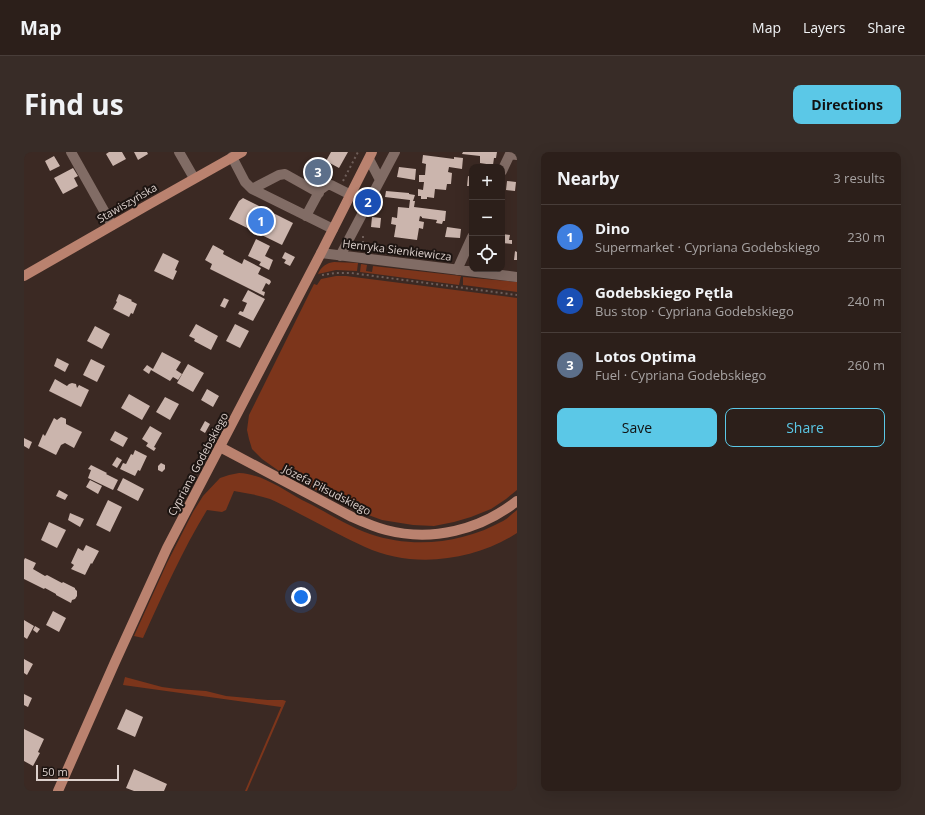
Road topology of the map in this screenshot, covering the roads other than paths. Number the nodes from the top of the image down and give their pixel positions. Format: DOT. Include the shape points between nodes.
graph roads {
  1 [pos="71,152"];
  2 [pos="179,152"];
  3 [pos="242,152"];
  4 [pos="395,152"];
  5 [pos="517,155"];
  6 [pos="232,157"];
  7 [pos="368,157"];
  8 [pos="505,165"];
  9 [pos="194,178"];
  10 [pos="380,180"];
  11 [pos="252,189"];
  12 [pos="319,193"];
  13 [pos="351,195"];
  14 [pos="306,216"];
  15 [pos="112,226"];
  16 [pos="333,229"];
  17 [pos="469,244"];
  18 [pos="321,253"];
  19 [pos="340,256"];
  20 [pos="457,270"];
  21 [pos="24,276"];
  22 [pos="517,277"];
  23 [pos="220,447"];
  24 [pos="517,501"];
  25 [pos="58,791"];
  1 -- 15 [label="street"];
  2 -- 9 [label="street"];
  3 -- 6 [label="main road, Stawiszyńska"];
  4 -- 10 [label="street"];
  5 -- 8 [label="street" via="510,154"];
  6 -- 9 [label="main road, Stawiszyńska"];
  6 -- 11 [label="street" via="245,182"];
  7 -- 10 [label="street"];
  7 -- 13 [label="main road, Cypriana Godebskiego"];
  9 -- 15 [label="main road, Stawiszyńska"];
  10 -- 19 [label="street"];
  11 -- 12 [label="street" via="285,174"];
  11 -- 14 [label="street"];
  12 -- 13 [label="street" via="327,184"];
  12 -- 14 [label="street"];
  13 -- 16 [label="main road, Cypriana Godebskiego"];
  14 -- 16 [label="street"];
  15 -- 21 [label="main road, Stawiszyńska"];
  16 -- 18 [label="main road, Cypriana Godebskiego"];
  17 -- 20 [label="street"];
  18 -- 19 [label="street, Henryka Sienkiewicza"];
  18 -- 23 [label="main road, Cypriana Godebskiego"];
  19 -- 20 [label="street, Henryka Sienkiewicza"];
  20 -- 22 [label="street, Henryka Sienkiewicza"];
  23 -- 24 [label="main road, Józefa Piłsudskiego" via="352,517 370,525 402,533 436,534 466,528 496,516"];
  23 -- 25 [label="main road, Cypriana Godebskiego" via="167,548"];
}
